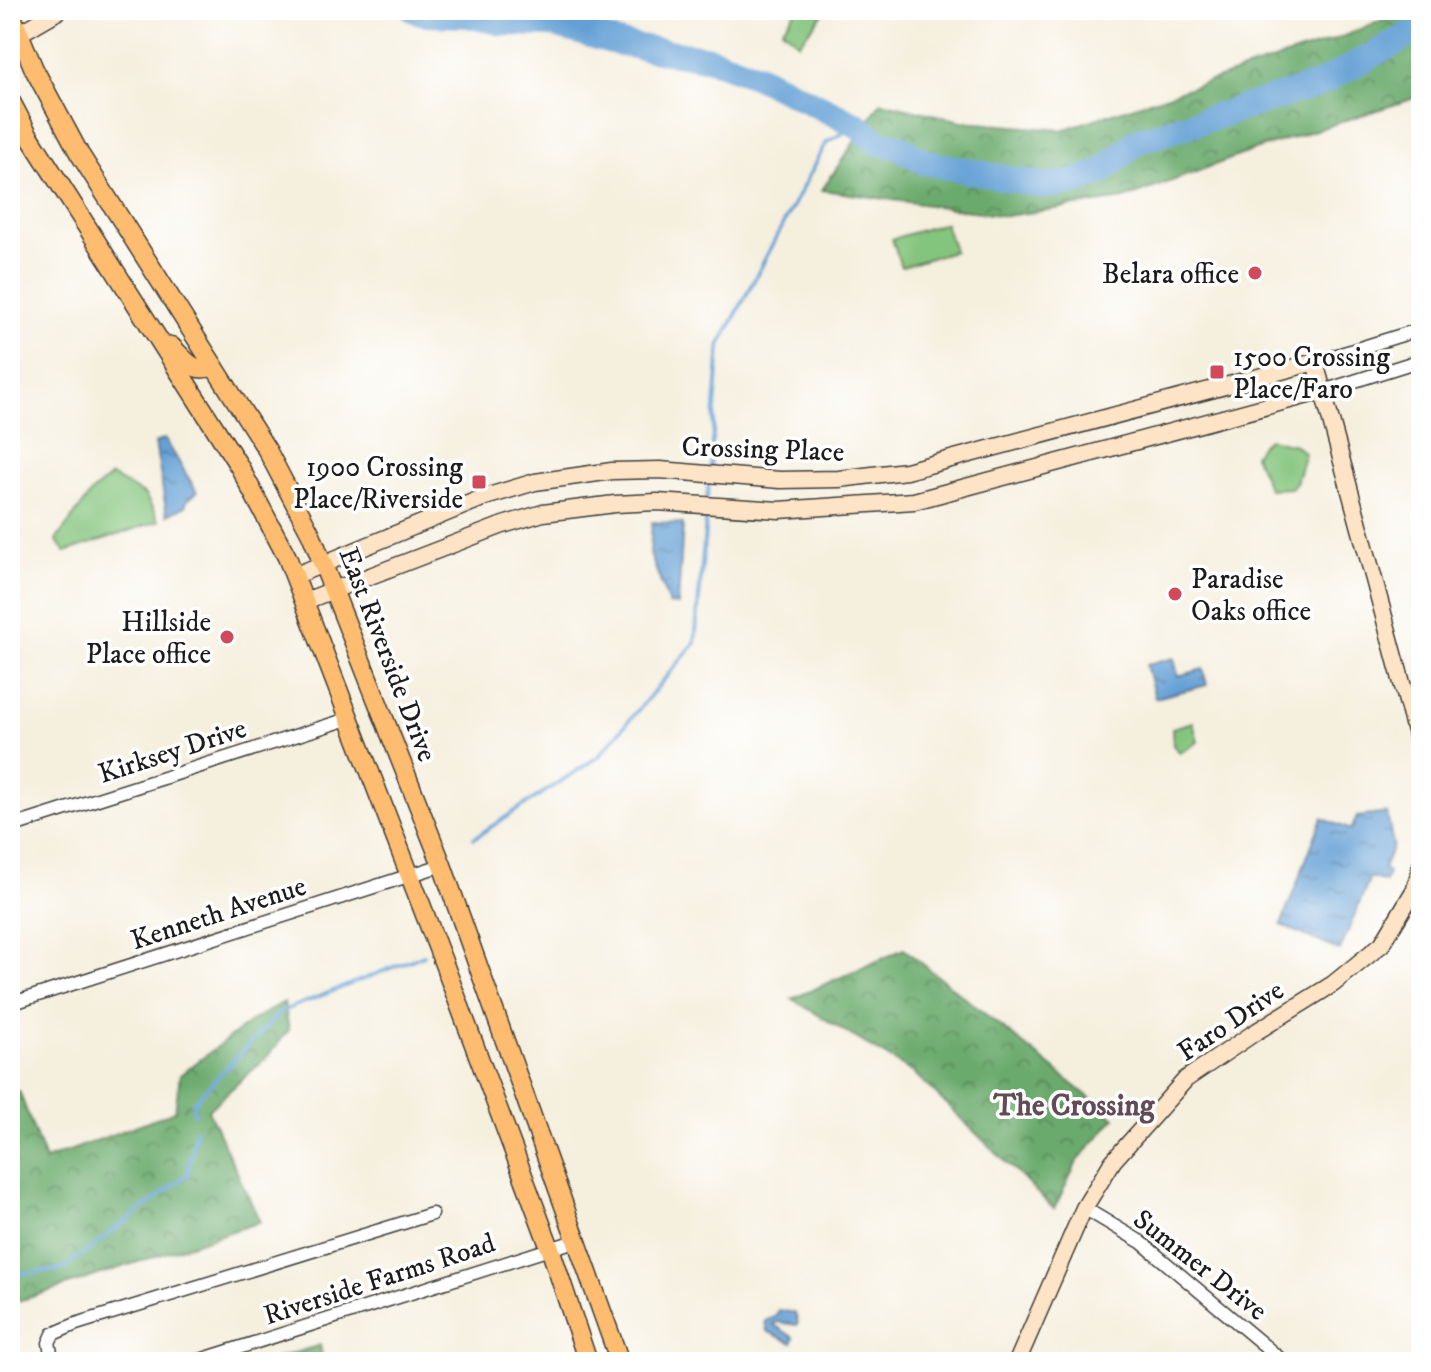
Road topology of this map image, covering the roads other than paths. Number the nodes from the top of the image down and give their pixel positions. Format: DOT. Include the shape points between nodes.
graph roads {
  1 [pos="60,10"];
  2 [pos="10,12"];
  3 [pos="14,37"];
  4 [pos="10,100"];
  5 [pos="152,328"];
  6 [pos="1421,329"];
  7 [pos="1421,360"];
  8 [pos="1315,362"];
  9 [pos="214,366"];
  10 [pos="1323,391"];
  11 [pos="324,563"];
  12 [pos="294,576"];
  13 [pos="335,590"];
  14 [pos="305,601"];
  15 [pos="348,719"];
  16 [pos="1421,761"];
  17 [pos="10,827"];
  18 [pos="442,865"];
  19 [pos="1421,865"];
  20 [pos="411,875"];
  21 [pos="10,1004"];
  22 [pos="1084,1208"];
  23 [pos="432,1214"];
  24 [pos="578,1240"];
  25 [pos="550,1248"];
  26 [pos="53,1362"];
  27 [pos="194,1362"];
  28 [pos="588,1362"];
  29 [pos="620,1362"];
  30 [pos="1017,1362"];
  31 [pos="1284,1362"];
  1 -- 3 [label="street"];
  2 -- 3 [label="main road, East Riverside Drive"];
  3 -- 9 [label="main road, East Riverside Drive" via="79,153"];
  4 -- 5 [label="main road"];
  5 -- 9 [label="main road" via="195,369"];
  5 -- 12 [label="main road" via="263,507"];
  6 -- 8 [label="street, Crossing Place"];
  7 -- 10 [label="street, Crossing Place"];
  8 -- 10 [label="street"];
  8 -- 11 [label="street, Crossing Place" via="906,471 780,480 612,471 535,482"];
  9 -- 11 [label="main road, East Riverside Drive" via="267,450"];
  10 -- 13 [label="street, Crossing Place" via="914,501 779,510 615,504 533,515"];
  10 -- 16 [label="street"];
  11 -- 12 [label="street, Crossing Place"];
  11 -- 13 [label="main road, East Riverside Drive"];
  12 -- 14 [label="main road"];
  13 -- 14 [label="street, Crossing Place"];
  13 -- 18 [label="main road, East Riverside Drive"];
  14 -- 15 [label="main road"];
  15 -- 17 [label="street, Kirksey Drive"];
  15 -- 20 [label="main road"];
  18 -- 20 [label="street, Kenneth Avenue"];
  18 -- 24 [label="main road, East Riverside Drive"];
  19 -- 22 [label="street, Faro Drive" via="1415,889 1382,944 1333,984 1180,1085 1113,1161"];
  20 -- 21 [label="street, Kenneth Avenue"];
  20 -- 25 [label="main road"];
  22 -- 30 [label="street, Faro Drive"];
  22 -- 31 [label="street, Summer Drive" via="1141,1242"];
  23 -- 26 [label="street" via="76,1324 53,1334"];
  24 -- 25 [label="street, Riverside Farms Road"];
  24 -- 29 [label="main road, East Riverside Drive"];
  25 -- 27 [label="street, Riverside Farms Road"];
  25 -- 28 [label="main road"];
}
